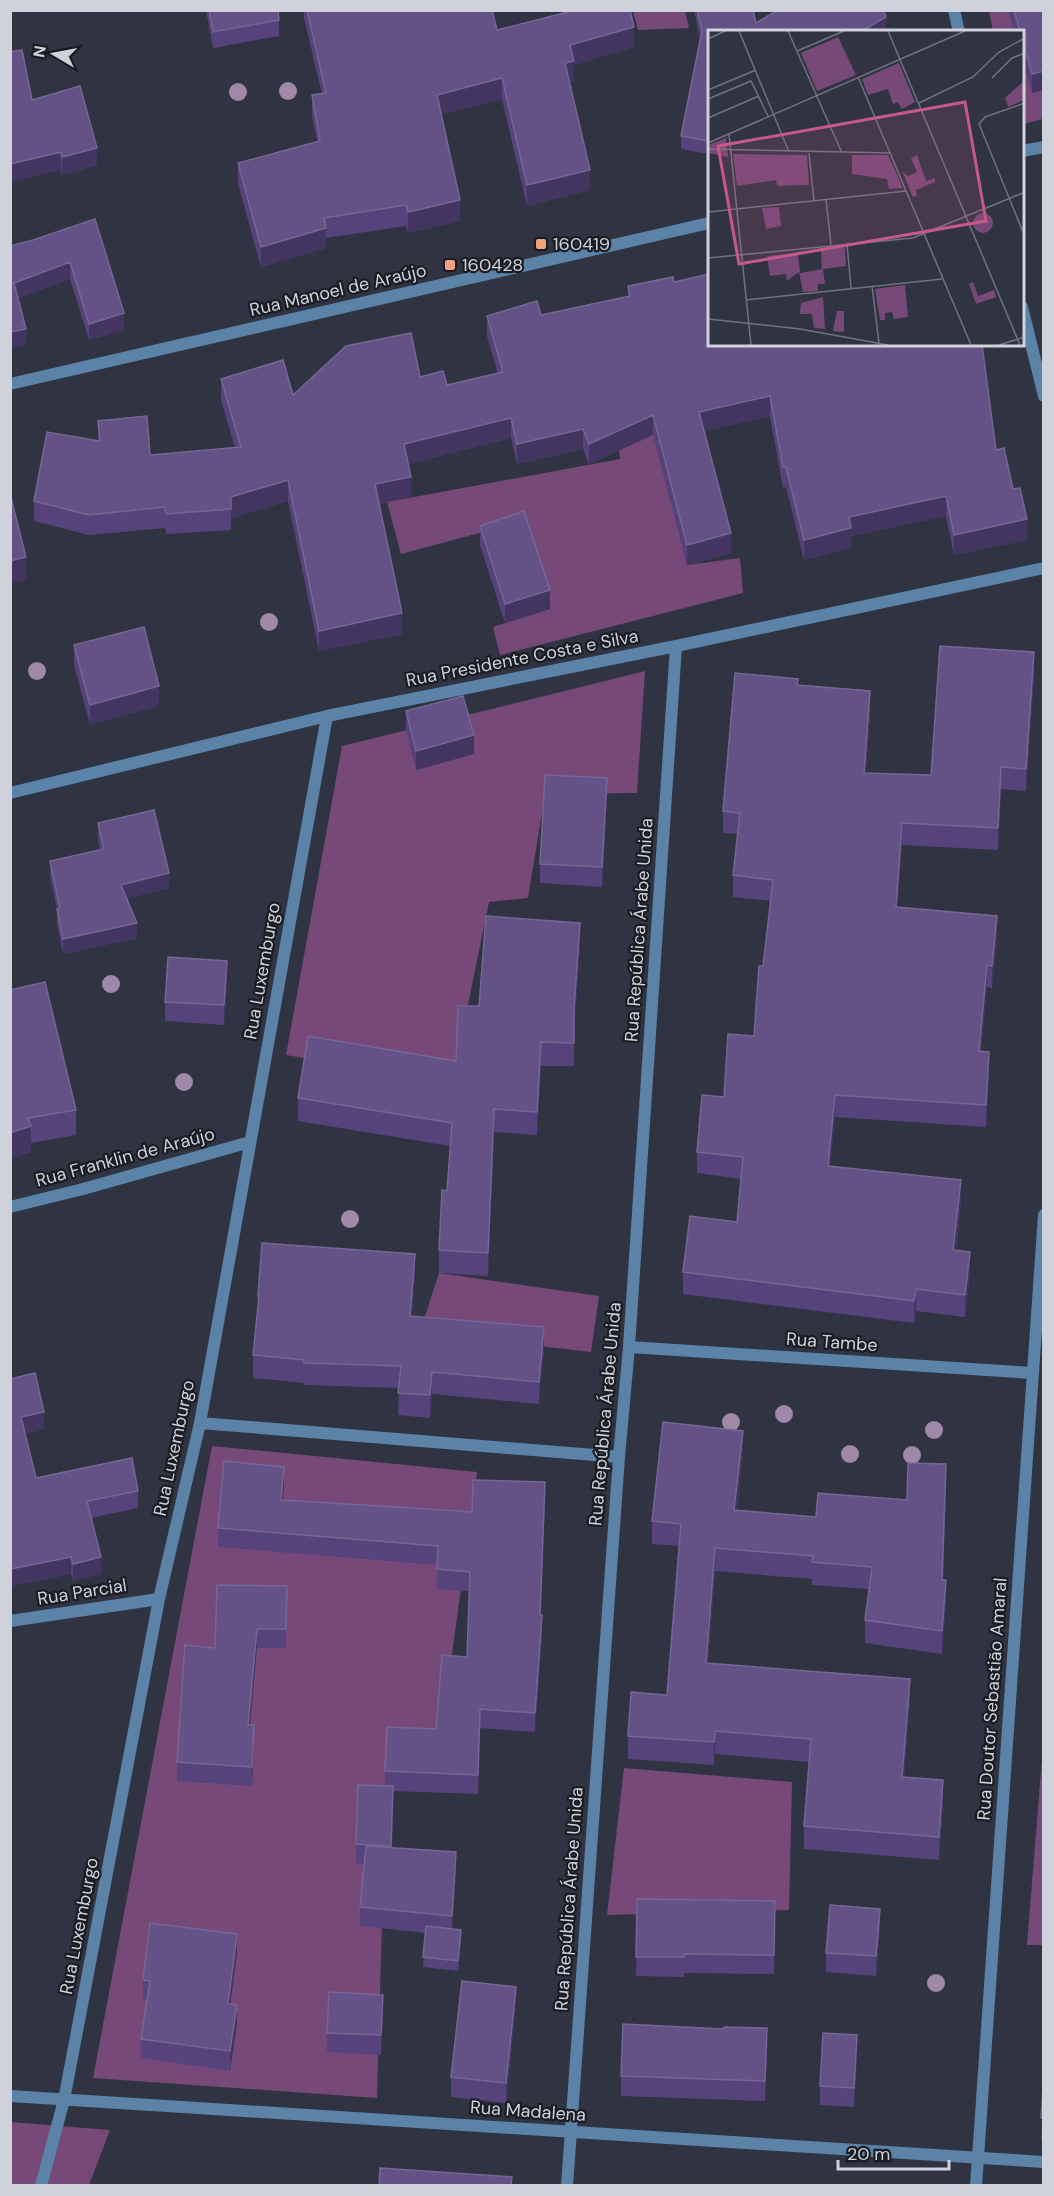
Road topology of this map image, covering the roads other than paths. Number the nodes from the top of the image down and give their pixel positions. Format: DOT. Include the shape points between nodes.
graph roads {
  1 [pos="954,10"];
  2 [pos="959,30"];
  3 [pos="1044,147"];
  4 [pos="1024,151"];
  5 [pos="708,223"];
  6 [pos="1024,311"];
  7 [pos="10,384"];
  8 [pos="1044,396"];
  9 [pos="1044,568"];
  10 [pos="675,646"];
  11 [pos="327,716"];
  12 [pos="10,793"];
  13 [pos="250,1142"];
  14 [pos="10,1207"];
  15 [pos="1044,1215"];
  16 [pos="1042,1238"];
  17 [pos="629,1347"];
  18 [pos="1033,1373"];
  19 [pos="200,1423"];
  20 [pos="619,1457"];
  21 [pos="159,1599"];
  22 [pos="10,1621"];
  23 [pos="10,2096"];
  24 [pos="64,2100"];
  25 [pos="570,2132"];
  26 [pos="978,2157"];
  27 [pos="1044,2163"];
  28 [pos="41,2186"];
  29 [pos="567,2186"];
  30 [pos="976,2186"];
  1 -- 2 [label="street"];
  3 -- 4 [label="street"];
  5 -- 7 [label="street, Rua Manoel de Araújo"];
  6 -- 8 [label="street"];
  9 -- 10 [label="street, Rua Presidente Costa e Silva"];
  10 -- 11 [label="street, Rua Presidente Costa e Silva"];
  10 -- 17 [label="street, Rua República Árabe Unida"];
  11 -- 12 [label="street, Rua Presidente Costa e Silva"];
  11 -- 13 [label="street, Rua Luxemburgo"];
  13 -- 14 [label="street, Rua Franklin de Araújo"];
  13 -- 19 [label="street, Rua Luxemburgo"];
  15 -- 16 [label="street, Rua Doutor Sebastião Amaral"];
  16 -- 18 [label="street, Rua Doutor Sebastião Amaral"];
  17 -- 18 [label="street, Rua Tambe"];
  17 -- 20 [label="street, Rua República Árabe Unida"];
  18 -- 26 [label="street, Rua Doutor Sebastião Amaral"];
  19 -- 20 [label="street"];
  19 -- 21 [label="street, Rua Luxemburgo"];
  20 -- 25 [label="street, Rua República Árabe Unida"];
  21 -- 22 [label="street, Rua Parcial"];
  21 -- 24 [label="street, Rua Luxemburgo"];
  23 -- 24 [label="street, Rua Madalena"];
  24 -- 25 [label="street, Rua Madalena"];
  24 -- 28 [label="street, Rua Luxemburgo"];
  25 -- 26 [label="street, Rua Madalena"];
  25 -- 29 [label="street, Rua República Árabe Unida"];
  26 -- 27 [label="street, Rua Madalena"];
  26 -- 30 [label="street, Rua Doutor Sebastião Amaral"];
}
